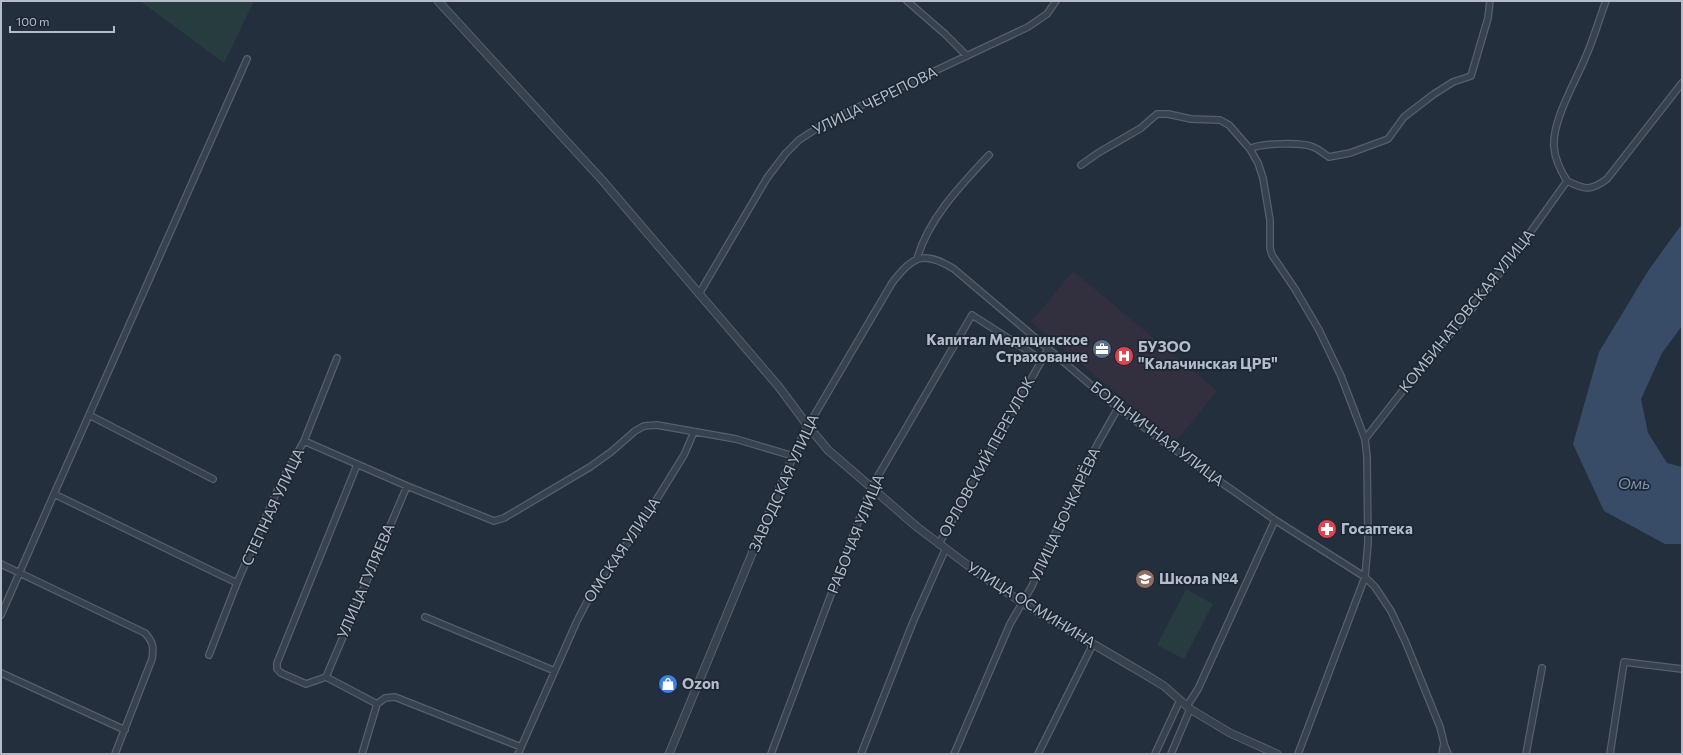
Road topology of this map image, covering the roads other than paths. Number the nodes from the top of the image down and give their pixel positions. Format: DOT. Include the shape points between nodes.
graph roads {
  1 [pos="438,1"];
  2 [pos="907,1"];
  3 [pos="1056,1"];
  4 [pos="1490,1"];
  5 [pos="1606,1"];
  6 [pos="967,56"];
  7 [pos="247,59"];
  8 [pos="1682,83"];
  9 [pos="1250,149"];
  10 [pos="989,155"];
  11 [pos="1081,165"];
  12 [pos="1567,181"];
  13 [pos="917,259"];
  14 [pos="699,294"];
  15 [pos="1048,349"];
  16 [pos="337,358"];
  17 [pos="1042,360"];
  18 [pos="1118,408"];
  19 [pos="89,415"];
  20 [pos="808,426"];
  21 [pos="694,432"];
  22 [pos="1365,439"];
  23 [pos="304,441"];
  24 [pos="793,456"];
  25 [pos="357,464"];
  26 [pos="213,478"];
  27 [pos="406,486"];
  28 [pos="871,488"];
  29 [pos="54,494"];
  30 [pos="1275,520"];
  31 [pos="938,544"];
  32 [pos="945,550"];
  33 [pos="1,564"];
  34 [pos="19,573"];
  35 [pos="1365,577"];
  36 [pos="237,583"];
  37 [pos="1023,602"];
  38 [pos="1,615"];
  39 [pos="425,617"];
  40 [pos="1093,644"];
  41 [pos="209,655"];
  42 [pos="1542,668"];
  43 [pos="1682,669"];
  44 [pos="555,671"];
  45 [pos="1,673"];
  46 [pos="326,677"];
  47 [pos="1180,700"];
  48 [pos="377,704"];
  49 [pos="1189,708"];
  50 [pos="125,730"];
  51 [pos="1444,743"];
  52 [pos="521,747"];
  53 [pos="115,754"];
  54 [pos="362,754"];
  55 [pos="518,754"];
  56 [pos="669,754"];
  57 [pos="771,754"];
  58 [pos="861,754"];
  59 [pos="954,754"];
  60 [pos="1038,754"];
  61 [pos="1155,754"];
  62 [pos="1171,754"];
  63 [pos="1277,754"];
  64 [pos="1298,754"];
  65 [pos="1442,754"];
  66 [pos="1448,754"];
  67 [pos="1526,754"];
  68 [pos="1610,754"];
  1 -- 14 [label="street, УЛИЦА ОСМИНИНА" via="602,180"];
  2 -- 6 [label="street"];
  3 -- 6 [label="street, УЛИЦА ЧЕРЕПОВА" via="1047,14 1028,27"];
  4 -- 9 [label="street" via="1488,18 1471,76 1453,82 1434,94 1404,117 1388,139 1350,153 1329,157 1312,146 1282,144 1256,146"];
  5 -- 12 [label="street" via="1555,131 1554,147 1558,168"];
  6 -- 14 [label="street, УЛИЦА ЧЕРЕПОВА" via="825,124 800,140 786,153 767,178"];
  7 -- 19 [label="street"];
  8 -- 12 [label="street" via="1607,179 1596,187 1585,188"];
  9 -- 11 [label="street" via="1229,125 1220,120 1191,119 1161,113 1152,117 1142,128"];
  9 -- 22 [label="street" via="1263,178 1270,220 1272,255 1319,330 1341,376"];
  10 -- 13 [label="street" via="945,206 926,236"];
  12 -- 22 [label="street, КОМБИНАТОВСКАЯ УЛИЦА" via="1471,310"];
  13 -- 15 [label="street, БОЛЬНИЧНАЯ УЛИЦА" via="941,261 954,269"];
  13 -- 20 [label="street, ЗАВОДСКАЯ УЛИЦА" via="909,262 892,283"];
  14 -- 20 [label="street, УЛИЦА ОСМИНИНА" via="779,387"];
  15 -- 17 [label="street, ОРЛОВСКИЙ ПЕРЕУЛОК"];
  15 -- 18 [label="street, БОЛЬНИЧНАЯ УЛИЦА"];
  16 -- 23 [label="street, СТЕПНАЯ УЛИЦА"];
  17 -- 28 [label="street, РАБОЧАЯ УЛИЦА" via="972,315"];
  17 -- 31 [label="street, ОРЛОВСКИЙ ПЕРЕУЛОК"];
  18 -- 30 [label="street, БОЛЬНИЧНАЯ УЛИЦА"];
  18 -- 37 [label="street, УЛИЦА БОЧКАРЁВА" via="1097,445"];
  19 -- 26 [label="street"];
  19 -- 29 [label="street"];
  20 -- 24 [label="street, ЗАВОДСКАЯ УЛИЦА"];
  20 -- 28 [label="street, УЛИЦА ОСМИНИНА" via="828,450"];
  21 -- 24 [label="street" via="736,439"];
  21 -- 27 [label="street" via="657,425 644,426 590,467 504,518 494,521"];
  21 -- 44 [label="street, ОМСКАЯ УЛИЦА" via="684,455 639,528 590,596"];
  22 -- 35 [label="street" via="1368,542"];
  23 -- 25 [label="street"];
  23 -- 36 [label="street, СТЕПНАЯ УЛИЦА" via="281,482"];
  24 -- 56 [label="street, ЗАВОДСКАЯ УЛИЦА"];
  25 -- 27 [label="street"];
  25 -- 46 [label="street" via="277,663 277,669 281,673 306,684"];
  27 -- 46 [label="street, УЛИЦА ГУЛЯЕВА"];
  28 -- 31 [label="street, УЛИЦА ОСМИНИНА"];
  28 -- 57 [label="street, РАБОЧАЯ УЛИЦА"];
  29 -- 34 [label="street"];
  29 -- 36 [label="street"];
  30 -- 35 [label="street, БОЛЬНИЧНАЯ УЛИЦА"];
  30 -- 49 [label="street"];
  31 -- 32 [label="street, УЛИЦА ОСМИНИНА"];
  32 -- 37 [label="street, УЛИЦА ОСМИНИНА"];
  32 -- 58 [label="street, ОРЛОВСКИЙ ПЕРЕУЛОК" via="913,622"];
  33 -- 34 [label="street"];
  34 -- 38 [label="street"];
  34 -- 50 [label="street" via="145,633 152,640 152,659"];
  35 -- 51 [label="street, БОЛЬНИЧНАЯ УЛИЦА" via="1391,611 1440,727"];
  35 -- 64 [label="street"];
  36 -- 41 [label="street, СТЕПНАЯ УЛИЦА"];
  37 -- 40 [label="street, УЛИЦА ОСМИНИНА"];
  37 -- 59 [label="street, УЛИЦА БОЧКАРЁВА" via="1000,644"];
  39 -- 44 [label="street"];
  40 -- 47 [label="street, УЛИЦА ОСМИНИНА" via="1164,686"];
  40 -- 60 [label="street"];
  42 -- 67 [label="street"];
  43 -- 68 [label="street" via="1624,662"];
  44 -- 52 [label="street, ОМСКАЯ УЛИЦА"];
  45 -- 50 [label="street"];
  46 -- 48 [label="street"];
  47 -- 49 [label="street, УЛИЦА ОСМИНИНА"];
  47 -- 61 [label="street"];
  48 -- 52 [label="street" via="385,698 395,697"];
  48 -- 54 [label="street"];
  49 -- 62 [label="street"];
  49 -- 63 [label="street, УЛИЦА ОСМИНИНА" via="1230,733"];
  50 -- 53 [label="street"];
  51 -- 65 [label="street"];
  51 -- 66 [label="street, БОЛЬНИЧНАЯ УЛИЦА"];
  52 -- 55 [label="street, ОМСКАЯ УЛИЦА"];
}
